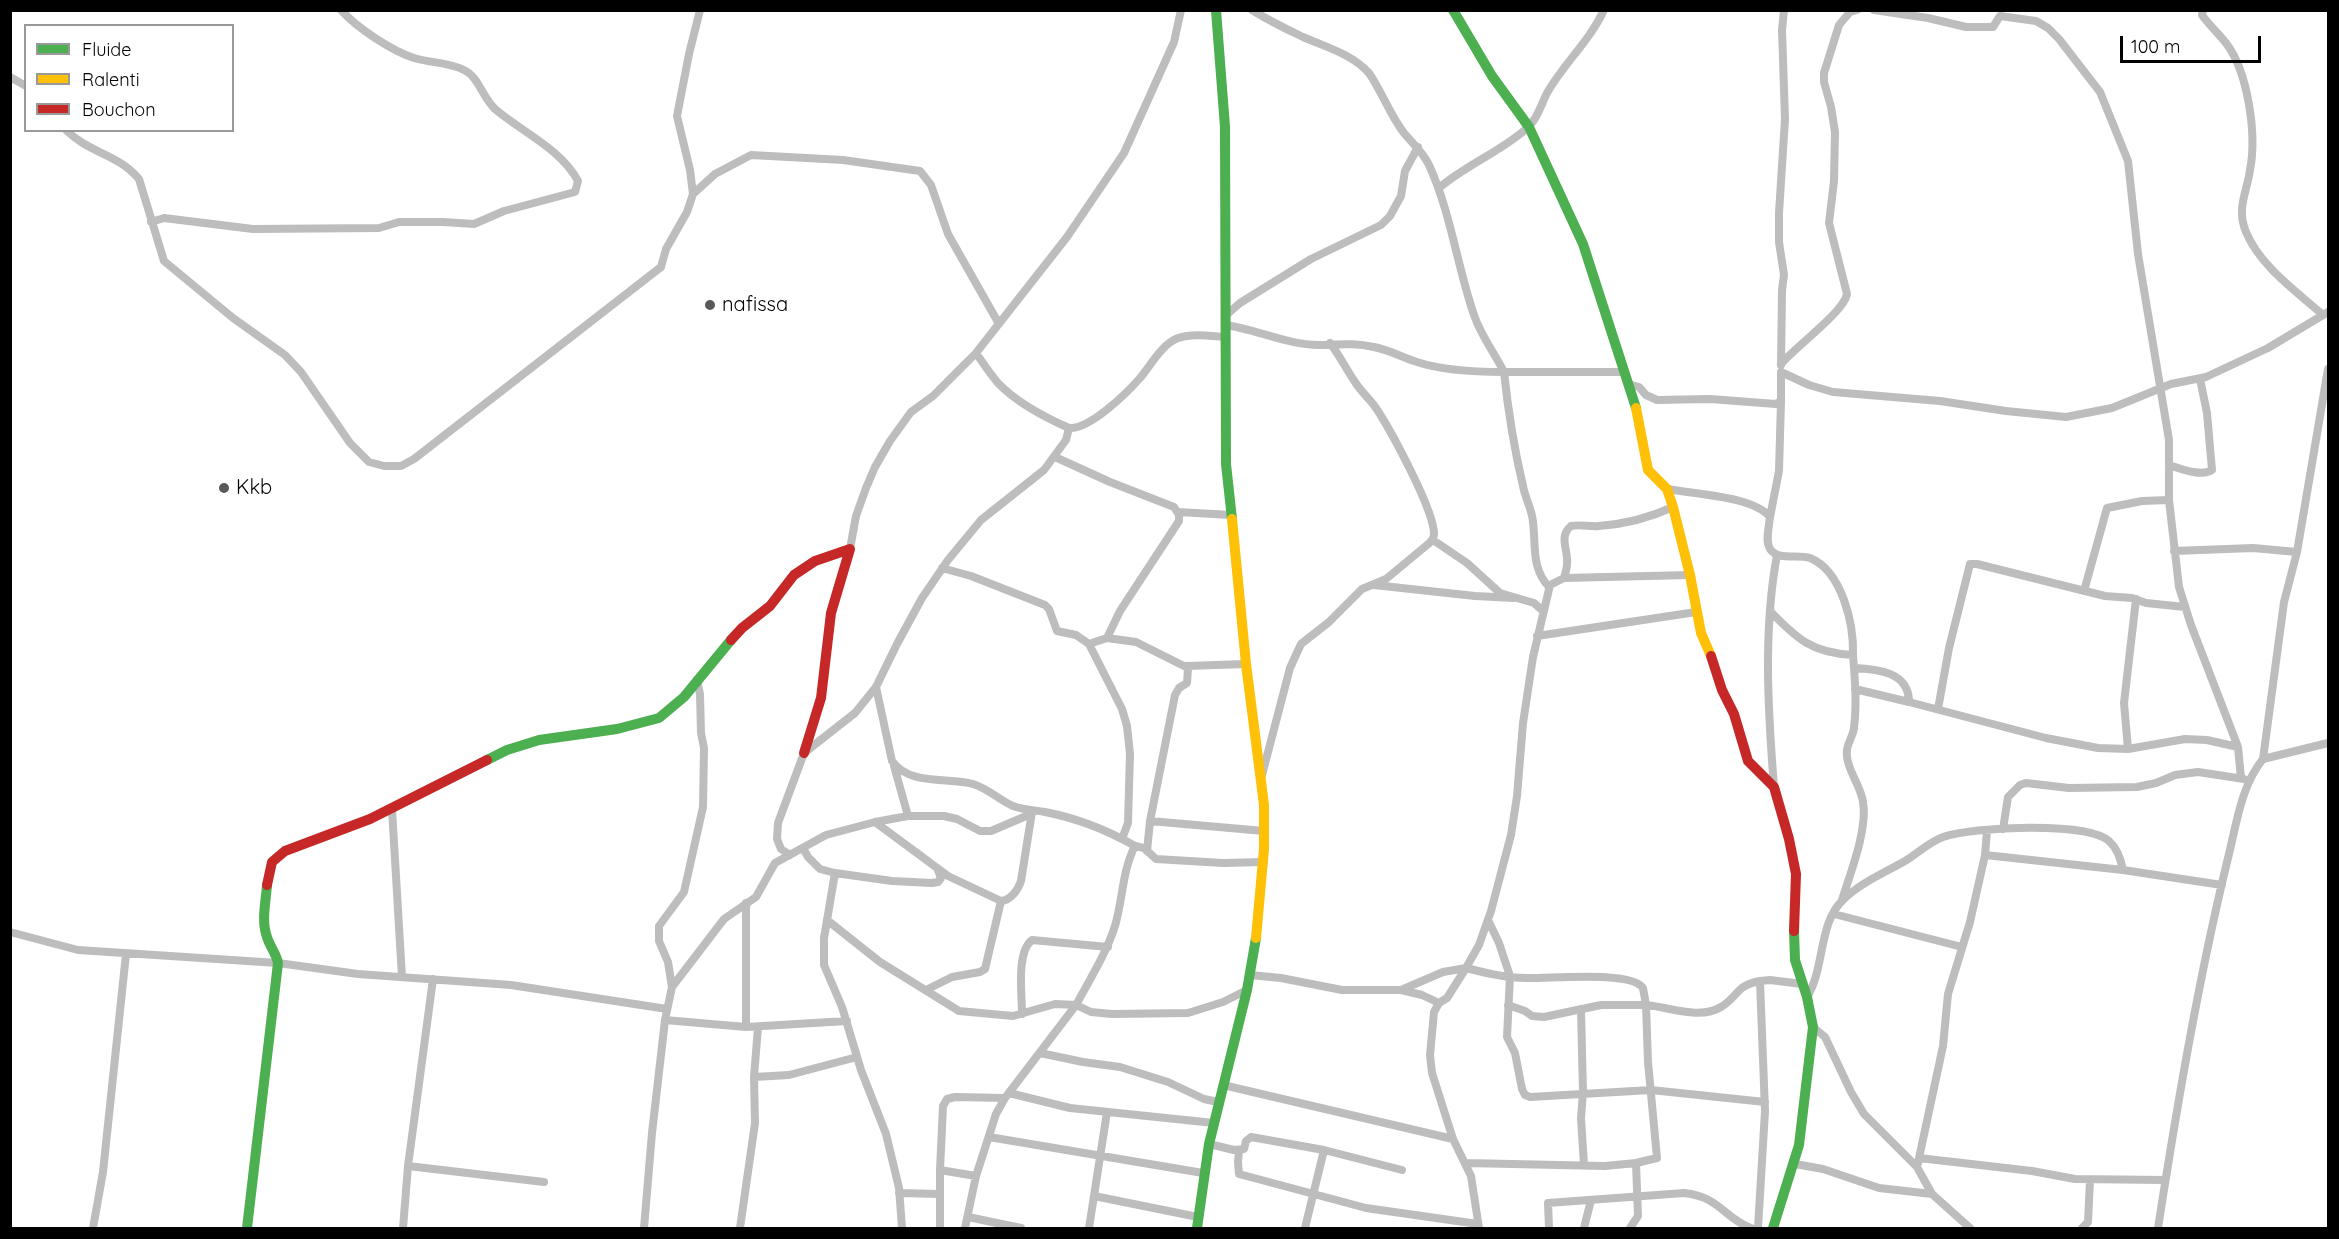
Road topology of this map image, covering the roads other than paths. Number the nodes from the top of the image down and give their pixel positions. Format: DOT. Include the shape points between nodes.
graph roads {
  1 [pos="341,10"];
  2 [pos="700,10"];
  3 [pos="1216,10"];
  4 [pos="1252,10"];
  5 [pos="1453,10"];
  6 [pos="1604,10"];
  7 [pos="1784,10"];
  8 [pos="1857,10"];
  9 [pos="1874,10"];
  10 [pos="2203,10"];
  11 [pos="1180,13"];
  12 [pos="1996,13"];
  13 [pos="10,76"];
  14 [pos="24,85"];
  15 [pos="1529,127"];
  16 [pos="68,132"];
  17 [pos="1418,147"];
  18 [pos="1439,188"];
  19 [pos="693,194"];
  20 [pos="151,222"];
  21 [pos="2326,313"];
  22 [pos="999,324"];
  23 [pos="1225,326"];
  24 [pos="1330,343"];
  25 [pos="976,353"];
  26 [pos="1781,368"];
  27 [pos="2328,369"];
  28 [pos="1504,372"];
  29 [pos="1624,372"];
  30 [pos="2200,379"];
  31 [pos="1628,384"];
  32 [pos="2159,388"];
  33 [pos="1781,401"];
  34 [pos="1069,428"];
  35 [pos="1055,457"];
  36 [pos="2169,465"];
  37 [pos="1667,489"];
  38 [pos="2169,500"];
  39 [pos="1673,507"];
  40 [pos="1178,512"];
  41 [pos="1231,515"];
  42 [pos="1770,518"];
  43 [pos="1433,540"];
  44 [pos="850,549"];
  45 [pos="2174,551"];
  46 [pos="2297,552"];
  47 [pos="1777,555"];
  48 [pos="942,568"];
  49 [pos="1690,575"];
  50 [pos="1564,578"];
  51 [pos="1369,584"];
  52 [pos="1549,587"];
  53 [pos="2084,591"];
  54 [pos="1514,598"];
  55 [pos="2136,599"];
  56 [pos="2185,607"];
  57 [pos="1543,611"];
  58 [pos="1770,611"];
  59 [pos="1696,612"];
  60 [pos="1537,636"];
  61 [pos="1107,638"];
  62 [pos="1089,644"];
  63 [pos="1853,655"];
  64 [pos="1246,664"];
  65 [pos="1186,666"];
  66 [pos="1854,668"];
  67 [pos="697,680"];
  68 [pos="876,687"];
  69 [pos="1855,689"];
  70 [pos="1909,702"];
  71 [pos="1938,709"];
  72 [pos="2328,743"];
  73 [pos="2238,747"];
  74 [pos="2128,749"];
  75 [pos="804,753"];
  76 [pos="2262,759"];
  77 [pos="892,761"];
  78 [pos="2245,779"];
  79 [pos="1261,783"];
  80 [pos="1774,787"];
  81 [pos="392,808"];
  82 [pos="1032,812"];
  83 [pos="908,816"];
  84 [pos="1150,821"];
  85 [pos="874,822"];
  86 [pos="2003,829"];
  87 [pos="1264,831"];
  88 [pos="1987,831"];
  89 [pos="1122,838"];
  90 [pos="1135,846"];
  91 [pos="803,848"];
  92 [pos="1147,851"];
  93 [pos="790,855"];
  94 [pos="1985,855"];
  95 [pos="1264,862"];
  96 [pos="938,868"];
  97 [pos="2123,870"];
  98 [pos="835,873"];
  99 [pos="2222,885"];
  100 [pos="1842,900"];
  101 [pos="1001,902"];
  102 [pos="746,903"];
  103 [pos="1834,914"];
  104 [pos="827,920"];
  105 [pos="1488,920"];
  106 [pos="10,932"];
  107 [pos="1108,947"];
  108 [pos="1962,947"];
  109 [pos="126,954"];
  110 [pos="278,963"];
  111 [pos="1466,968"];
  112 [pos="1250,975"];
  113 [pos="1509,976"];
  114 [pos="402,977"];
  115 [pos="433,979"];
  116 [pos="1760,981"];
  117 [pos="1802,984"];
  118 [pos="672,987"];
  119 [pos="926,990"];
  120 [pos="1247,990"];
  121 [pos="1401,990"];
  122 [pos="1807,997"];
  123 [pos="1439,1003"];
  124 [pos="1076,1005"];
  125 [pos="1508,1005"];
  126 [pos="1646,1005"];
  127 [pos="667,1009"];
  128 [pos="1581,1009"];
  129 [pos="1022,1014"];
  130 [pos="665,1020"];
  131 [pos="847,1021"];
  132 [pos="746,1027"];
  133 [pos="758,1027"];
  134 [pos="1813,1027"];
  135 [pos="1040,1053"];
  136 [pos="857,1058"];
  137 [pos="754,1077"];
  138 [pos="1222,1085"];
  139 [pos="1651,1090"];
  140 [pos="1583,1092"];
  141 [pos="1006,1095"];
  142 [pos="1218,1102"];
  143 [pos="1765,1102"];
  144 [pos="1107,1112"];
  145 [pos="1214,1123"];
  146 [pos="989,1137"];
  147 [pos="1453,1139"];
  148 [pos="1209,1144"];
  149 [pos="1324,1150"];
  150 [pos="1239,1151"];
  151 [pos="1101,1155"];
  152 [pos="1919,1158"];
  153 [pos="1466,1163"];
  154 [pos="1636,1163"];
  155 [pos="1795,1164"];
  156 [pos="1584,1165"];
  157 [pos="408,1166"];
  158 [pos="1917,1167"];
  159 [pos="940,1170"];
  160 [pos="1402,1170"];
  161 [pos="1203,1173"];
  162 [pos="976,1176"];
  163 [pos="2090,1180"];
  164 [pos="2165,1180"];
  165 [pos="544,1182"];
  166 [pos="1314,1193"];
  167 [pos="900,1194"];
  168 [pos="940,1194"];
  169 [pos="1932,1194"];
  170 [pos="1094,1196"];
  171 [pos="1638,1198"];
  172 [pos="1591,1200"];
  173 [pos="968,1217"];
  174 [pos="1198,1223"];
  175 [pos="1478,1226"];
  176 [pos="93,1228"];
  177 [pos="247,1228"];
  178 [pos="403,1228"];
  179 [pos="644,1228"];
  180 [pos="740,1228"];
  181 [pos="902,1228"];
  182 [pos="940,1228"];
  183 [pos="965,1228"];
  184 [pos="1021,1228"];
  185 [pos="1089,1228"];
  186 [pos="1305,1228"];
  187 [pos="1549,1228"];
  188 [pos="1584,1228"];
  189 [pos="1630,1228"];
  190 [pos="1750,1228"];
  191 [pos="1758,1228"];
  192 [pos="1773,1228"];
  193 [pos="1970,1228"];
  194 [pos="2082,1228"];
  195 [pos="2158,1228"];
  1 -- 20 [label="street" via="362,30 412,57 470,73 495,109 526,130 576,176 575,192 504,211 474,224 399,222 379,228 253,229 164,219"];
  2 -- 19 [label="street" via="677,116"];
  3 -- 23 [label="street" via="1225,128"];
  4 -- 17 [label="street" via="1362,66 1403,132"];
  5 -- 15 [label="street" via="1492,76"];
  6 -- 15 [label="street" via="1595,30 1558,75"];
  7 -- 26 [label="street" via="1785,119 1779,213 1784,275"];
  8 -- 26 [label="street" via="1839,25 1824,73 1835,132 1829,223 1846,298 1794,348"];
  9 -- 12 [label="street" via="1985,28 1993,27"];
  10 -- 21 [label="street" via="2202,15 2234,57 2245,83 2252,156 2241,202 2246,233 2266,264"];
  11 -- 22 [label="street" via="1174,42 1124,153 1067,237"];
  12 -- 32 [label="street" via="2036,21 2048,28 2100,92 2111,116 2128,161"];
  13 -- 14 [label="street"];
  15 -- 18 [label="street" via="1457,172"];
  15 -- 29 [label="street" via="1583,244"];
  16 -- 20 [label="street" via="79,143 130,169 139,179"];
  17 -- 18 [label="street"];
  17 -- 23 [label="street" via="1405,171 1401,196 1381,225 1311,259 1240,303"];
  18 -- 28 [label="street" via="1474,317"];
  19 -- 20 [label="street" via="661,267 401,466 369,462 285,355 164,261"];
  19 -- 22 [label="street" via="715,174 751,155 843,160 920,171 932,185 948,234"];
  21 -- 30 [label="street" via="2268,348"];
  22 -- 25 [label="street"];
  23 -- 24 [label="street" via="1292,341"];
  23 -- 34 [label="street" via="1199,336 1176,338 1097,418"];
  23 -- 41 [label="street" via="1226,464"];
  24 -- 28 [label="street" via="1377,347 1431,365"];
  24 -- 43 [label="street" via="1389,429 1428,510"];
  25 -- 34 [label="street" via="1011,394 1044,417"];
  25 -- 44 [label="street" via="911,412 890,441 866,488"];
  26 -- 32 [label="street" via="1809,385 1833,392 2066,417 2112,408"];
  26 -- 33 [label="street"];
  27 -- 46 [label="street"];
  28 -- 29 [label="street"];
  28 -- 52 [label="street" via="1518,462 1533,521 1535,563"];
  29 -- 31 [label="street"];
  30 -- 32 [label="street"];
  30 -- 36 [label="street" via="2212,470 2201,473"];
  31 -- 33 [label="street" via="1662,401 1710,399 1768,405"];
  31 -- 37 [label="street" via="1648,470"];
  32 -- 36 [label="street" via="2169,440"];
  33 -- 42 [label="street" via="1779,471"];
  34 -- 35 [label="street"];
  35 -- 40 [label="street"];
  35 -- 48 [label="street" via="981,520"];
  36 -- 38 [label="street"];
  37 -- 39 [label="street"];
  37 -- 42 [label="street" via="1758,507"];
  38 -- 45 [label="street"];
  38 -- 53 [label="street" via="2107,508"];
  39 -- 49 [label="street"];
  39 -- 50 [label="street" via="1635,521 1571,526 1564,538"];
  40 -- 41 [label="street"];
  40 -- 61 [label="street" via="1179,521 1120,611"];
  41 -- 64 [label="street"];
  42 -- 47 [label="street" via="1767,540"];
  43 -- 51 [label="street" via="1386,579"];
  43 -- 54 [label="street" via="1467,562 1500,593"];
  44 -- 67 [label="street" via="815,561 794,575 770,606 742,628"];
  44 -- 75 [label="street" via="831,613 821,698"];
  45 -- 46 [label="street" via="2253,548"];
  45 -- 56 [label="street"];
  46 -- 76 [label="street" via="2284,602"];
  47 -- 58 [label="street"];
  47 -- 63 [label="street" via="1810,558 1827,571 1839,588 1850,619"];
  48 -- 62 [label="street" via="1045,605 1057,631 1076,635"];
  48 -- 68 [label="street"];
  49 -- 50 [label="street"];
  49 -- 59 [label="street"];
  50 -- 52 [label="street"];
  51 -- 54 [label="street"];
  51 -- 79 [label="street" via="1301,644 1275,722"];
  52 -- 57 [label="street"];
  53 -- 55 [label="street"];
  53 -- 71 [label="street" via="1970,564"];
  54 -- 57 [label="street" via="1534,603"];
  55 -- 56 [label="street"];
  55 -- 74 [label="street" via="2124,703"];
  56 -- 73 [label="street"];
  57 -- 60 [label="street"];
  58 -- 63 [label="street" via="1805,644"];
  58 -- 80 [label="street"];
  59 -- 60 [label="street"];
  59 -- 80 [label="street" via="1748,761"];
  60 -- 105 [label="street" via="1511,835"];
  61 -- 62 [label="street"];
  61 -- 65 [label="street" via="1136,642"];
  62 -- 89 [label="street" via="1127,726 1128,823"];
  63 -- 66 [label="street"];
  64 -- 65 [label="street"];
  64 -- 79 [label="street"];
  65 -- 84 [label="street" via="1187,683 1175,694"];
  66 -- 69 [label="street"];
  66 -- 70 [label="street" via="1895,675 1908,689"];
  67 -- 81 [label="street" via="659,718 518,747"];
  67 -- 118 [label="street" via="704,748 702,813 684,892 659,926 659,941"];
  68 -- 75 [label="street" via="855,713"];
  68 -- 77 [label="street"];
  69 -- 70 [label="street"];
  69 -- 100 [label="street" via="1854,730 1847,752 1864,806 1860,841"];
  70 -- 71 [label="street"];
  71 -- 74 [label="street" via="2046,738"];
  72 -- 76 [label="street"];
  73 -- 74 [label="street" via="2184,739"];
  73 -- 78 [label="street"];
  75 -- 93 [label="street" via="778,823 777,839 781,849"];
  76 -- 78 [label="street"];
  77 -- 82 [label="street" via="906,774 989,789 1013,806"];
  77 -- 83 [label="street"];
  78 -- 86 [label="street" via="2192,773 2137,787 2095,789 2026,783 2008,797"];
  78 -- 99 [label="street"];
  79 -- 87 [label="street"];
  80 -- 117 [label="street" via="1796,874 1793,944"];
  81 -- 110 [label="street" via="285,851 272,862 264,926"];
  81 -- 114 [label="street"];
  82 -- 83 [label="street" via="985,832 944,816"];
  82 -- 89 [label="street" via="1083,822"];
  82 -- 101 [label="street" via="1019,887"];
  83 -- 85 [label="street"];
  84 -- 87 [label="street"];
  84 -- 92 [label="street"];
  85 -- 91 [label="street" via="826,835"];
  85 -- 96 [label="street"];
  86 -- 88 [label="street"];
  86 -- 97 [label="street" via="2090,832 2110,842"];
  87 -- 95 [label="street"];
  88 -- 94 [label="street"];
  88 -- 100 [label="street" via="1938,840"];
  89 -- 90 [label="street"];
  90 -- 92 [label="street"];
  90 -- 107 [label="street"];
  91 -- 93 [label="street"];
  91 -- 98 [label="street" via="820,869"];
  92 -- 95 [label="street" via="1156,859"];
  93 -- 102 [label="street" via="775,863 756,897"];
  94 -- 97 [label="street"];
  94 -- 108 [label="street"];
  95 -- 112 [label="street"];
  96 -- 98 [label="street" via="941,878 932,883"];
  96 -- 101 [label="street"];
  97 -- 99 [label="street"];
  98 -- 104 [label="street"];
  99 -- 164 [label="street"];
  100 -- 103 [label="street"];
  101 -- 119 [label="street" via="985,969 952,977"];
  102 -- 118 [label="street" via="724,919"];
  102 -- 132 [label="street"];
  103 -- 108 [label="street"];
  103 -- 122 [label="street" via="1818,974"];
  104 -- 119 [label="street" via="880,962"];
  104 -- 131 [label="street" via="824,965"];
  105 -- 111 [label="street"];
  105 -- 113 [label="street"];
  106 -- 109 [label="street" via="78,950"];
  107 -- 124 [label="street"];
  107 -- 129 [label="street" via="1032,940 1023,954"];
  108 -- 152 [label="street" via="1948,994 1943,1046"];
  109 -- 110 [label="street"];
  109 -- 176 [label="street" via="103,1172"];
  110 -- 114 [label="street"];
  110 -- 177 [label="street"];
  111 -- 113 [label="street"];
  111 -- 121 [label="street" via="1443,972"];
  111 -- 123 [label="street" via="1447,998"];
  112 -- 120 [label="street"];
  112 -- 121 [label="street" via="1342,990"];
  113 -- 125 [label="street"];
  113 -- 126 [label="street" via="1635,980 1643,988"];
  114 -- 115 [label="street"];
  115 -- 127 [label="street" via="511,985"];
  115 -- 157 [label="street"];
  116 -- 117 [label="street"];
  116 -- 126 [label="street" via="1737,991 1720,1009 1700,1013"];
  116 -- 143 [label="street"];
  117 -- 122 [label="street"];
  118 -- 127 [label="street"];
  119 -- 129 [label="street" via="958,1011"];
  120 -- 124 [label="street" via="1188,1013 1112,1014 1091,1012"];
  120 -- 138 [label="street"];
  121 -- 123 [label="street"];
  122 -- 134 [label="street"];
  123 -- 147 [label="street" via="1434,1012 1430,1055"];
  124 -- 129 [label="street" via="1055,1004"];
  124 -- 135 [label="street"];
  125 -- 128 [label="street" via="1536,1017"];
  125 -- 140 [label="street" via="1507,1037 1525,1095"];
  126 -- 128 [label="street"];
  126 -- 139 [label="street"];
  127 -- 130 [label="street"];
  128 -- 140 [label="street"];
  130 -- 132 [label="street"];
  130 -- 179 [label="street"];
  131 -- 133 [label="street"];
  131 -- 136 [label="street"];
  132 -- 133 [label="street"];
  133 -- 137 [label="street"];
  134 -- 155 [label="street"];
  134 -- 158 [label="street" via="1825,1037 1864,1114"];
  135 -- 141 [label="street"];
  135 -- 142 [label="street" via="1120,1066"];
  136 -- 137 [label="street" via="789,1075"];
  136 -- 167 [label="street" via="886,1134"];
  137 -- 180 [label="street" via="755,1124"];
  138 -- 142 [label="street"];
  138 -- 147 [label="street"];
  139 -- 140 [label="street"];
  139 -- 143 [label="street"];
  139 -- 154 [label="street" via="1657,1158"];
  140 -- 156 [label="street"];
  141 -- 144 [label="street"];
  141 -- 146 [label="street"];
  141 -- 159 [label="street" via="947,1099 943,1106"];
  142 -- 145 [label="street"];
  143 -- 191 [label="street"];
  144 -- 145 [label="street"];
  144 -- 151 [label="street"];
  145 -- 148 [label="street"];
  146 -- 151 [label="street"];
  146 -- 162 [label="street"];
  147 -- 153 [label="street"];
  148 -- 150 [label="street"];
  148 -- 161 [label="street"];
  149 -- 150 [label="street" via="1251,1137"];
  149 -- 160 [label="street"];
  149 -- 166 [label="street"];
  150 -- 166 [label="street" via="1239,1174"];
  151 -- 161 [label="street"];
  151 -- 170 [label="street"];
  152 -- 158 [label="street"];
  152 -- 163 [label="street"];
  153 -- 156 [label="street"];
  153 -- 175 [label="street"];
  154 -- 156 [label="street"];
  154 -- 171 [label="street"];
  155 -- 169 [label="street" via="1824,1169 1879,1188"];
  155 -- 192 [label="street"];
  157 -- 165 [label="street"];
  157 -- 178 [label="street"];
  158 -- 169 [label="street"];
  159 -- 162 [label="street"];
  159 -- 168 [label="street"];
  161 -- 174 [label="street"];
  162 -- 173 [label="street"];
  163 -- 164 [label="street"];
  163 -- 194 [label="street" via="2088,1222"];
  164 -- 195 [label="street"];
  166 -- 175 [label="street" via="1366,1208"];
  166 -- 186 [label="street"];
  167 -- 168 [label="street"];
  167 -- 181 [label="street"];
  168 -- 182 [label="street"];
  169 -- 193 [label="street"];
  170 -- 174 [label="street"];
  170 -- 185 [label="street"];
  171 -- 172 [label="street"];
  171 -- 189 [label="street" via="1638,1216"];
  171 -- 190 [label="street" via="1684,1193 1705,1196"];
  172 -- 187 [label="street" via="1548,1203"];
  172 -- 188 [label="street"];
  173 -- 183 [label="street"];
  173 -- 184 [label="street"];
}
